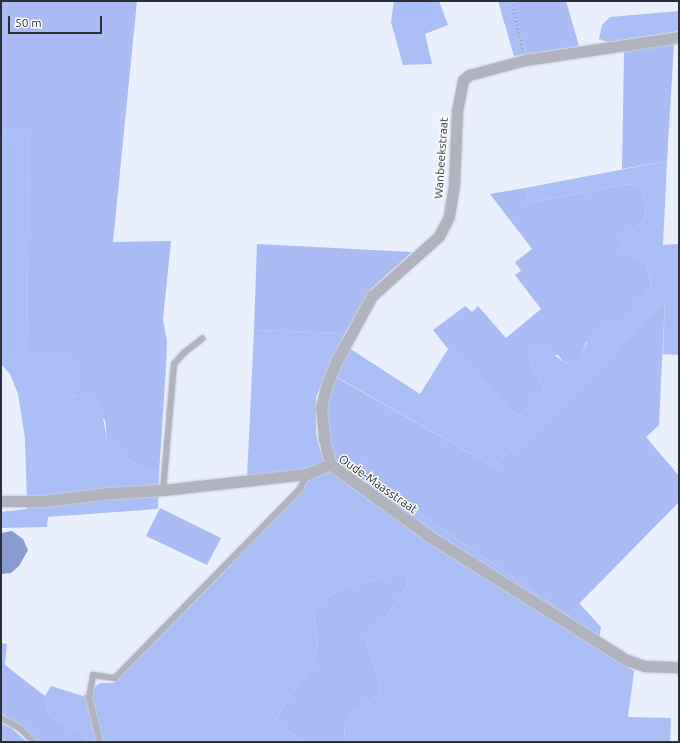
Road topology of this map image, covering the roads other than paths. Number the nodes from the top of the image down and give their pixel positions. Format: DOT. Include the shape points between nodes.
graph roads {
  1 [pos="679,37"];
  2 [pos="202,339"];
  3 [pos="330,464"];
  4 [pos="307,474"];
  5 [pos="164,490"];
  6 [pos="1,501"];
  7 [pos="679,667"];
  8 [pos="1,718"];
  9 [pos="34,742"];
  10 [pos="100,742"];
  1 -- 3 [label="street, Wanbeekstraat" via="525,60 469,75 463,80 457,111 454,186 449,216 439,236 372,296 337,360 321,407 324,439"];
  2 -- 5 [label="lane" via="184,352 174,364"];
  3 -- 4 [label="street, Oude-Maasstraat"];
  3 -- 7 [label="street, Oude-Maasstraat" via="429,536 627,660 644,666"];
  4 -- 5 [label="street, Oude-Maasstraat"];
  4 -- 10 [label="lane" via="300,489 115,678 93,675 89,698"];
  5 -- 6 [label="street, Oude-Maasstraat" via="44,501"];
  8 -- 9 [label="lane" via="20,728"];
}
